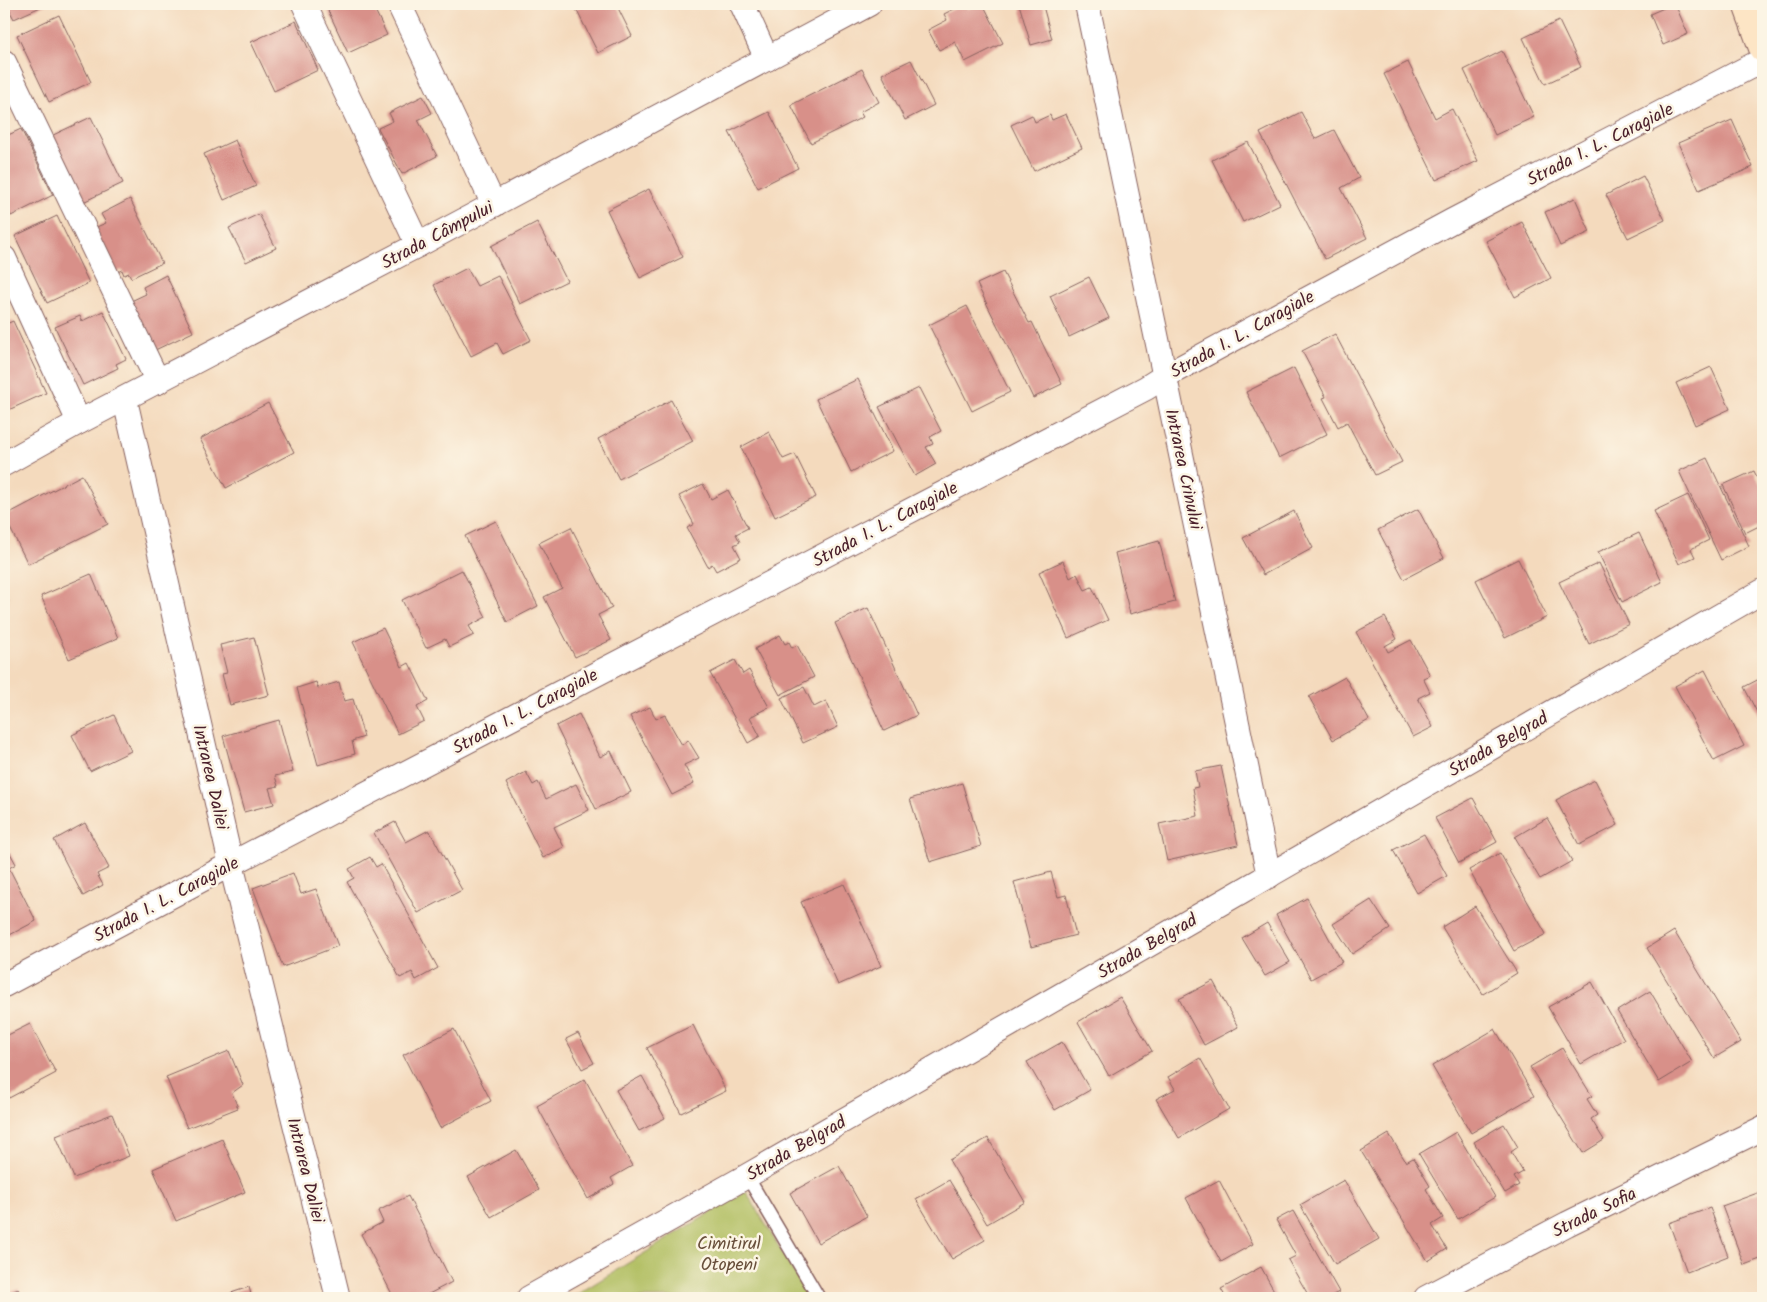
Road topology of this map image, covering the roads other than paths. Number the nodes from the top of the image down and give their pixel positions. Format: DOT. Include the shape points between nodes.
graph roads {
  1 [pos="304,4"];
  2 [pos="400,4"];
  3 [pos="742,4"];
  4 [pos="869,4"];
  5 [pos="1087,4"];
  6 [pos="1747,4"];
  7 [pos="1763,48"];
  8 [pos="767,59"];
  9 [pos="1763,60"];
  10 [pos="4,62"];
  11 [pos="494,205"];
  12 [pos="418,246"];
  13 [pos="4,258"];
  14 [pos="1165,376"];
  15 [pos="158,382"];
  16 [pos="125,400"];
  17 [pos="79,422"];
  18 [pos="4,464"];
  19 [pos="1763,592"];
  20 [pos="231,864"];
  21 [pos="1269,876"];
  22 [pos="4,985"];
  23 [pos="1763,1128"];
  24 [pos="747,1176"];
  25 [pos="338,1298"];
  26 [pos="529,1298"];
  27 [pos="819,1298"];
  28 [pos="1426,1298"];
  1 -- 12 [label="street"];
  2 -- 11 [label="street"];
  3 -- 8 [label="street"];
  4 -- 8 [label="street, Strada Câmpului"];
  5 -- 14 [label="street, Intrarea Crinului"];
  6 -- 7 [label="main road"];
  8 -- 11 [label="street, Strada Câmpului"];
  9 -- 14 [label="street, Strada I. L. Caragiale" via="1452,220"];
  10 -- 15 [label="street"];
  11 -- 12 [label="street, Strada Câmpului"];
  12 -- 15 [label="street, Strada Câmpului"];
  13 -- 17 [label="street"];
  14 -- 20 [label="street, Strada I. L. Caragiale"];
  14 -- 21 [label="street, Intrarea Crinului"];
  15 -- 16 [label="street, Strada Câmpului"];
  16 -- 17 [label="street, Strada Câmpului"];
  16 -- 20 [label="street, Intrarea Daliei"];
  17 -- 18 [label="street, Strada Câmpului"];
  19 -- 21 [label="street, Strada Belgrad"];
  20 -- 22 [label="street, Strada I. L. Caragiale"];
  20 -- 25 [label="street, Intrarea Daliei"];
  21 -- 24 [label="street, Strada Belgrad"];
  23 -- 28 [label="street, Strada Sofia" via="1567,1224"];
  24 -- 26 [label="street, Strada Belgrad"];
  24 -- 27 [label="lane"];
}
